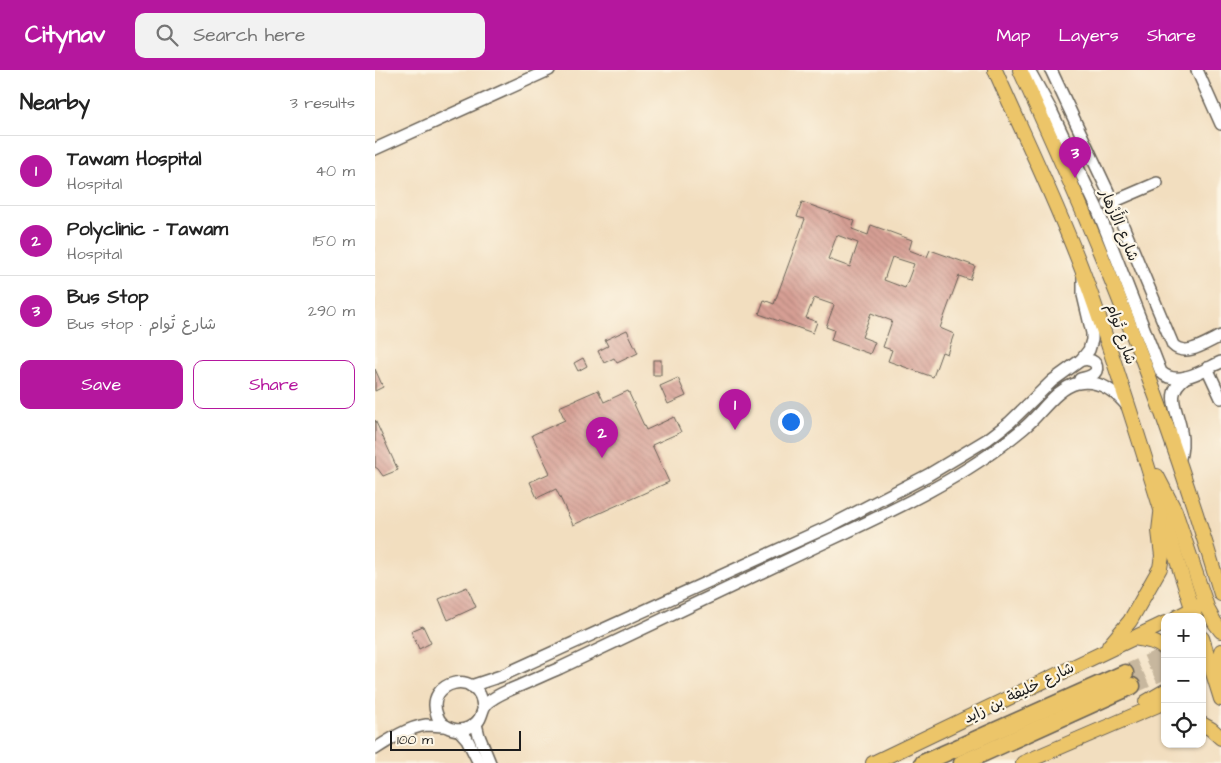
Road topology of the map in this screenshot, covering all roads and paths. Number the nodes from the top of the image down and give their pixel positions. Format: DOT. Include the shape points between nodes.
graph roads {
  1 [pos="549,70"];
  2 [pos="995,70"];
  3 [pos="1020,70"];
  4 [pos="1029,70"];
  5 [pos="1051,70"];
  6 [pos="1197,70"];
  7 [pos="1221,124"];
  8 [pos="375,150"];
  9 [pos="1157,183"];
  10 [pos="1113,202"];
  11 [pos="1097,208"];
  12 [pos="1083,274"];
  13 [pos="1221,336"];
  14 [pos="1081,360"];
  15 [pos="1221,362"];
  16 [pos="1207,368"];
  17 [pos="1186,377"];
  18 [pos="1061,392"];
  19 [pos="1221,398"];
  20 [pos="1129,409"];
  21 [pos="1146,461"];
  22 [pos="1179,462"];
  23 [pos="1162,511"];
  24 [pos="1204,536"];
  25 [pos="1221,550"];
  26 [pos="678,596"];
  27 [pos="1221,596"];
  28 [pos="1206,603"];
  29 [pos="1194,613"];
  30 [pos="651,624"];
  31 [pos="1161,625"];
  32 [pos="1218,627"];
  33 [pos="1161,630"];
  34 [pos="1140,635"];
  35 [pos="1206,640"];
  36 [pos="1206,645"];
  37 [pos="1161,646"];
  38 [pos="1102,653"];
  39 [pos="1206,654"];
  40 [pos="1221,654"];
  41 [pos="1213,679"];
  42 [pos="1161,685"];
  43 [pos="471,686"];
  44 [pos="1161,693"];
  45 [pos="1221,699"];
  46 [pos="435,702"];
  47 [pos="1163,703"];
  48 [pos="1137,706"];
  49 [pos="483,707"];
  50 [pos="1161,711"];
  51 [pos="479,720"];
  52 [pos="446,726"];
  53 [pos="1206,726"];
  54 [pos="459,730"];
  55 [pos="1099,731"];
  56 [pos="1221,738"];
  57 [pos="375,742"];
  58 [pos="375,750"];
  59 [pos="479,763"];
  60 [pos="490,763"];
  61 [pos="873,763"];
  62 [pos="923,763"];
  63 [pos="962,763"];
  64 [pos="1023,763"];
  1 -- 8 [label="street"];
  2 -- 12 [label="main road, شارع تُوام"];
  3 -- 22 [label="main road, شارع تُوام" via="1125,313"];
  4 -- 11 [label="street, شارع الأَزْهار"];
  5 -- 10 [label="street"];
  6 -- 7 [label="street"];
  9 -- 10 [label="street"];
  10 -- 11 [label="street"];
  10 -- 13 [label="street" via="1173,345 1189,350"];
  11 -- 17 [label="street, شارع الأَزْهار" via="1161,372 1172,378"];
  12 -- 14 [label="street" via="1083,295 1092,340"];
  12 -- 20 [label="main road, شارع تُوام"];
  14 -- 18 [label="street" via="1093,361 1097,368 1095,373 1069,383"];
  14 -- 26 [label="street" via="1044,387 1010,422 959,457 828,527"];
  15 -- 16 [label="street"];
  16 -- 17 [label="street"];
  16 -- 19 [label="street"];
  17 -- 22 [label="street" via="1173,396 1182,438"];
  18 -- 20 [label="street" via="1079,383 1093,383 1120,398"];
  18 -- 30 [label="street" via="1011,439 944,483"];
  20 -- 21 [label="main road, شارع تُوام"];
  21 -- 23 [label="main road, شارع تُوام"];
  21 -- 28 [label="main road" via="1175,511"];
  22 -- 24 [label="main road, شارع تُوام"];
  23 -- 29 [label="main road, شارع تُوام"];
  23 -- 38 [label="main road" via="1159,524 1160,568 1130,621"];
  24 -- 25 [label="main road"];
  24 -- 27 [label="main road, شارع تُوام"];
  26 -- 30 [label="street" via="677,606"];
  26 -- 43 [label="street" via="501,676"];
  27 -- 28 [label="main road"];
  27 -- 32 [label="main road"];
  28 -- 29 [label="main road"];
  28 -- 32 [label="main road"];
  30 -- 49 [label="street" via="499,694"];
  31 -- 34 [label="main road, شارع خليفة بن زايد"];
  32 -- 35 [label="main road"];
  33 -- 34 [label="main road"];
  34 -- 37 [label="main road"];
  34 -- 38 [label="main road, شارع خليفة بن زايد"];
  36 -- 40 [label="main road"];
  38 -- 61 [label="main road, شارع خليفة بن زايد"];
  39 -- 41 [label="main road"];
  40 -- 41 [label="main road"];
  41 -- 45 [label="main road"];
  42 -- 48 [label="main road"];
  43 -- 46 [label="street" via="460,682 449,684"];
  43 -- 49 [label="street" via="480,695"];
  44 -- 48 [label="main road"];
  46 -- 52 [label="street" via="437,716"];
  46 -- 57 [label="street" via="417,722"];
  47 -- 55 [label="main road"];
  48 -- 55 [label="main road"];
  49 -- 51 [label="street"];
  50 -- 55 [label="main road" via="1124,726"];
  51 -- 54 [label="street"];
  51 -- 60 [label="street" via="476,724 479,736"];
  52 -- 54 [label="street"];
  52 -- 58 [label="street" via="414,728"];
  53 -- 56 [label="main road"];
  54 -- 59 [label="street"];
  55 -- 64 [label="main road"];
  62 -- 63 [label="highway, شارع خليفة بن زايد" via="1129,680"];
}
